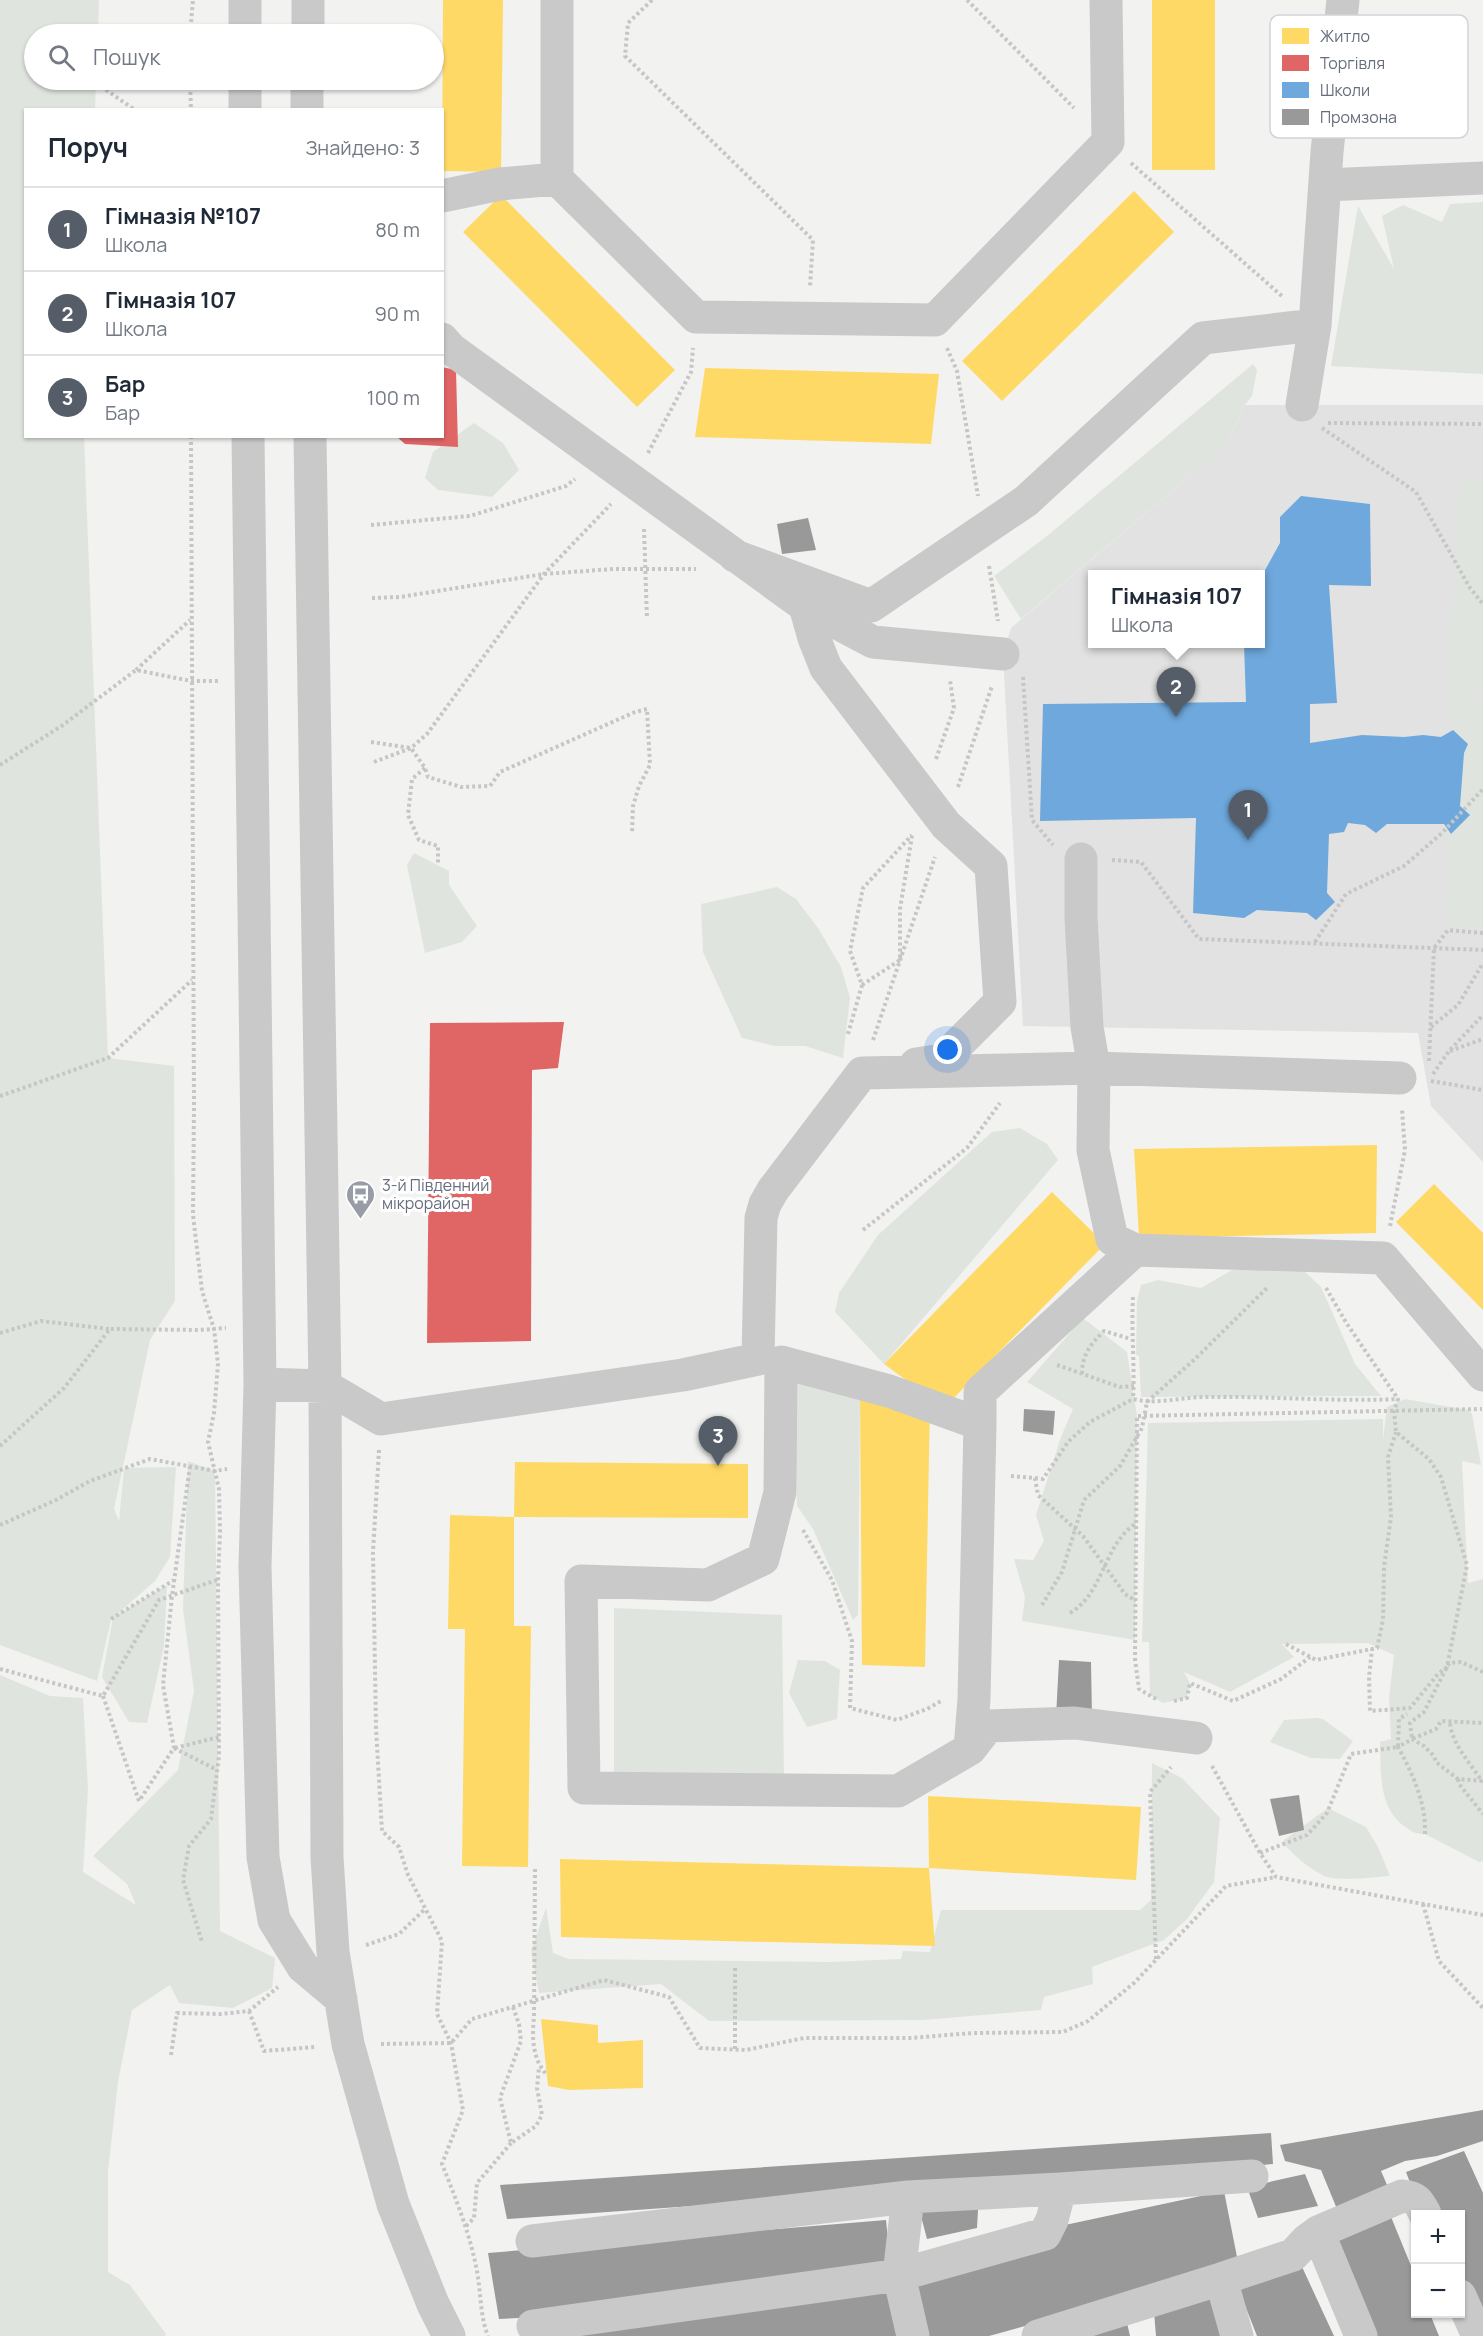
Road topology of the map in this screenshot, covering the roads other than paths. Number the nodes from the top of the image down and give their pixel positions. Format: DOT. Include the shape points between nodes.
graph roads {
  1 [pos="245,0"];
  2 [pos="308,0"];
  3 [pos="557,0"];
  4 [pos="1106,0"];
  5 [pos="1343,0"];
  6 [pos="1341,15"];
  7 [pos="245,24"];
  8 [pos="308,24"];
  9 [pos="245,90"];
  10 [pos="307,90"];
  11 [pos="245,108"];
  12 [pos="307,108"];
  13 [pos="1329,138"];
  14 [pos="1483,178"];
  15 [pos="557,179"];
  16 [pos="1324,185"];
  17 [pos="444,196"];
  18 [pos="1315,325"];
  19 [pos="444,341"];
  20 [pos="1302,405"];
  21 [pos="248,438"];
  22 [pos="310,438"];
  23 [pos="735,556"];
  24 [pos="805,606"];
  25 [pos="1003,654"];
  26 [pos="1081,859"];
  27 [pos="1094,1068"];
  28 [pos="862,1072"];
  29 [pos="1414,1079"];
  30 [pos="1135,1250"];
  31 [pos="770,1360"];
  32 [pos="1483,1375"];
  33 [pos="260,1384"];
  34 [pos="325,1386"];
  35 [pos="980,1425"];
  36 [pos="1196,1738"];
  37 [pos="970,1749"];
  38 [pos="341,1999"];
  39 [pos="1252,2176"];
  40 [pos="1060,2189"];
  41 [pos="908,2197"];
  42 [pos="1423,2210"];
  43 [pos="1318,2232"];
  44 [pos="532,2241"];
  45 [pos="899,2275"];
  46 [pos="1221,2278"];
  47 [pos="1465,2305"];
  48 [pos="533,2326"];
  49 [pos="449,2336"];
  50 [pos="913,2336"];
  51 [pos="1038,2336"];
  52 [pos="1237,2336"];
  53 [pos="1361,2336"];
  54 [pos="1478,2336"];
  1 -- 7 [label="street"];
  2 -- 8 [label="street"];
  3 -- 15 [label="street"];
  4 -- 15 [label="street" via="1108,142 935,320 696,317"];
  5 -- 6 [label="street"];
  9 -- 11 [label="street"];
  10 -- 12 [label="street"];
  13 -- 16 [label="street"];
  14 -- 16 [label="street"];
  15 -- 17 [label="street" via="500,184"];
  16 -- 18 [label="street"];
  18 -- 20 [label="street"];
  18 -- 23 [label="street" via="1203,338 1026,501 870,606"];
  19 -- 23 [label="street"];
  21 -- 33 [label="street"];
  22 -- 34 [label="street"];
  23 -- 24 [label="street"];
  24 -- 25 [label="street" via="873,642"];
  24 -- 28 [label="street" via="826,668 946,825 991,866 1000,1002 942,1060"];
  26 -- 27 [label="street" via="1087,1027"];
  27 -- 28 [label="street"];
  27 -- 29 [label="street"];
  27 -- 30 [label="street" via="1093,1150 1112,1239"];
  28 -- 31 [label="street" via="765,1204 761,1218"];
  30 -- 32 [label="street" via="1383,1258"];
  30 -- 35 [label="street" via="981,1392"];
  31 -- 34 [label="street" via="381,1419"];
  31 -- 35 [label="street" via="889,1391"];
  31 -- 37 [label="street" via="780,1492 763,1559 708,1585 581,1581 584,1788 898,1791"];
  33 -- 34 [label="street"];
  33 -- 38 [label="street" via="255,1567 263,1857 274,1920 303,1967"];
  34 -- 38 [label="street" via="327,1857"];
  35 -- 37 [label="street"];
  36 -- 37 [label="street" via="1076,1724 988,1726"];
  38 -- 49 [label="street" via="348,2044 393,2204"];
  39 -- 40 [label="street"];
  40 -- 41 [label="street"];
  40 -- 45 [label="street" via="1045,2234"];
  41 -- 44 [label="street"];
  41 -- 45 [label="street"];
  42 -- 43 [label="street" via="1412,2197 1402,2196"];
  43 -- 46 [label="street" via="1293,2255"];
  43 -- 53 [label="street"];
  45 -- 48 [label="street"];
  45 -- 50 [label="street"];
  46 -- 51 [label="street"];
  46 -- 52 [label="street"];
  47 -- 54 [label="street"];
}
